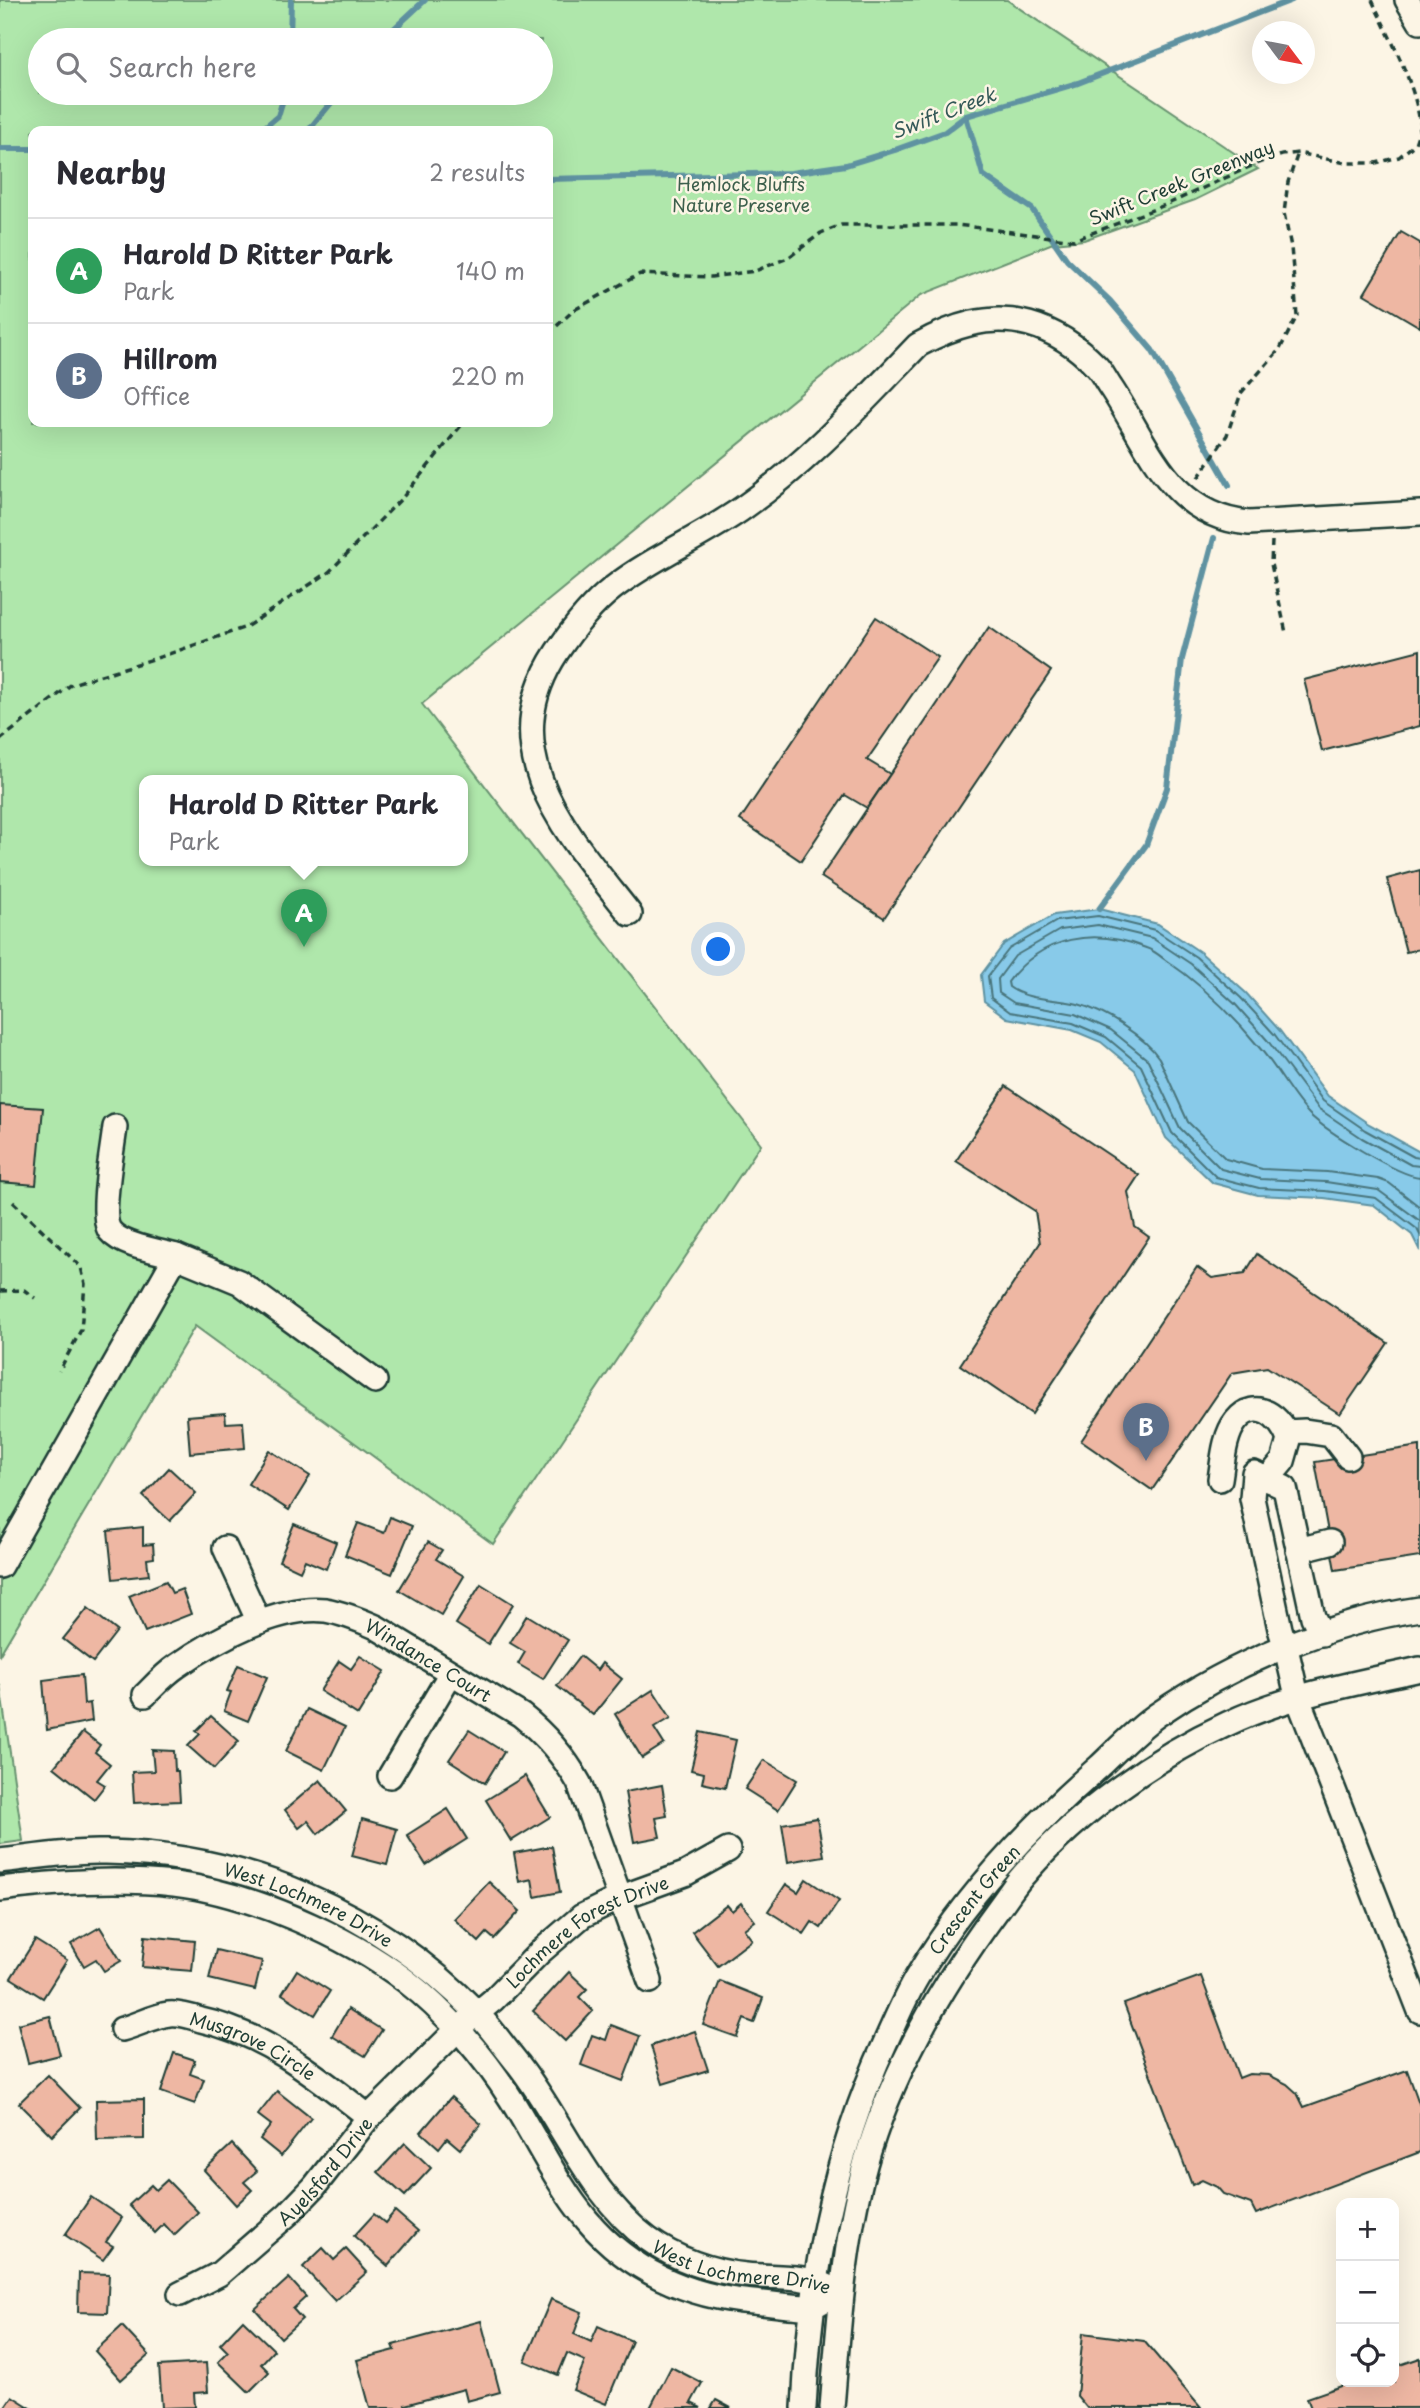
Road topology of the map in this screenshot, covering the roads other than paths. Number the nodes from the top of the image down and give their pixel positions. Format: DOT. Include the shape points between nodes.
graph roads {
  1 [pos="1407,0"];
  2 [pos="1420,22"];
  3 [pos="1420,513"];
  4 [pos="630,914"];
  5 [pos="115,1127"];
  6 [pos="176,1256"];
  7 [pos="375,1381"];
  8 [pos="1286,1432"];
  9 [pos="1348,1457"];
  10 [pos="1220,1479"];
  11 [pos="1267,1480"];
  12 [pos="1330,1542"];
  13 [pos="225,1548"];
  14 [pos="1298,1550"];
  15 [pos="0,1566"];
  16 [pos="1420,1609"];
  17 [pos="259,1622"];
  18 [pos="1322,1634"];
  19 [pos="1286,1648"];
  20 [pos="1420,1669"];
  21 [pos="452,1673"];
  22 [pos="145,1695"];
  23 [pos="1297,1696"];
  24 [pos="390,1776"];
  25 [pos="728,1850"];
  26 [pos="0,1861"];
  27 [pos="0,1889"];
  28 [pos="619,1898"];
  29 [pos="650,1981"];
  30 [pos="1420,2011"];
  31 [pos="477,2013"];
  32 [pos="122,2029"];
  33 [pos="458,2029"];
  34 [pos="369,2117"];
  35 [pos="815,2280"];
  36 [pos="842,2293"];
  37 [pos="180,2294"];
  38 [pos="811,2307"];
  39 [pos="804,2408"];
  40 [pos="832,2408"];
  1 -- 2 [label="street"];
  3 -- 4 [label="street" via="1249,523 1224,519 1173,488 1097,367 1074,346 1042,328 1016,321 979,320 941,332 918,345 798,467 722,522 612,589 569,634 548,665 531,719 534,766 560,821"];
  5 -- 6 [label="street" via="104,1217 110,1231 128,1243"];
  6 -- 7 [label="street" via="239,1282"];
  6 -- 15 [label="street"];
  8 -- 9 [label="street" via="1331,1435"];
  8 -- 10 [label="street" via="1278,1418 1265,1411 1251,1411 1236,1421 1224,1450"];
  8 -- 11 [label="street" via="1289,1440 1283,1461"];
  11 -- 14 [label="street" via="1284,1488"];
  11 -- 19 [label="street" via="1254,1473 1252,1498"];
  12 -- 14 [label="street"];
  13 -- 17 [label="street"];
  14 -- 18 [label="street" via="1313,1617"];
  16 -- 18 [label="street, Crescent Green"];
  17 -- 21 [label="street, Windance Court" via="299,1611 338,1613 376,1627"];
  17 -- 22 [label="street, Windance Court" via="201,1651"];
  18 -- 19 [label="street, Crescent Green"];
  19 -- 23 [label="street"];
  19 -- 35 [label="street, Crescent Green" via="1241,1666 1154,1717 1046,1816 966,1905 917,1977 866,2084 834,2184"];
  20 -- 23 [label="street, Crescent Green"];
  21 -- 24 [label="street"];
  21 -- 28 [label="street, Windance Court" via="521,1715 567,1762 579,1783"];
  23 -- 30 [label="street"];
  23 -- 36 [label="street, Crescent Green" via="1226,1724 1157,1762 1087,1813 1027,1871 969,1949 895,2083 869,2152"];
  25 -- 28 [label="street, Lochmere Forest Drive" via="685,1874"];
  26 -- 31 [label="street, West Lochmere Drive" via="69,1853 147,1854 244,1873 313,1898 368,1926 431,1970"];
  27 -- 33 [label="street, West Lochmere Drive" via="71,1881 143,1882 249,1902 301,1920 385,1965"];
  28 -- 29 [label="street, Windance Court"];
  28 -- 31 [label="street, Lochmere Forest Drive" via="582,1916"];
  31 -- 33 [label="street, Lochmere Forest Drive"];
  31 -- 35 [label="street, West Lochmere Drive" via="542,2097 609,2202 630,2225 676,2256 709,2268"];
  32 -- 34 [label="street, Musgrove Circle" via="169,2014 210,2022 280,2052"];
  33 -- 34 [label="street, Ayelsford Drive"];
  33 -- 38 [label="street, West Lochmere Drive" via="509,2096 586,2219 624,2255 668,2283 701,2294"];
  34 -- 37 [label="street, Ayelsford Drive" via="288,2214 219,2274"];
  35 -- 36 [label="street, West Lochmere Drive"];
  35 -- 38 [label="street, Crescent Green"];
  36 -- 38 [label="street, West Lochmere Drive"];
  36 -- 40 [label="street, Crescent Green"];
  38 -- 39 [label="street, Crescent Green"];
}
